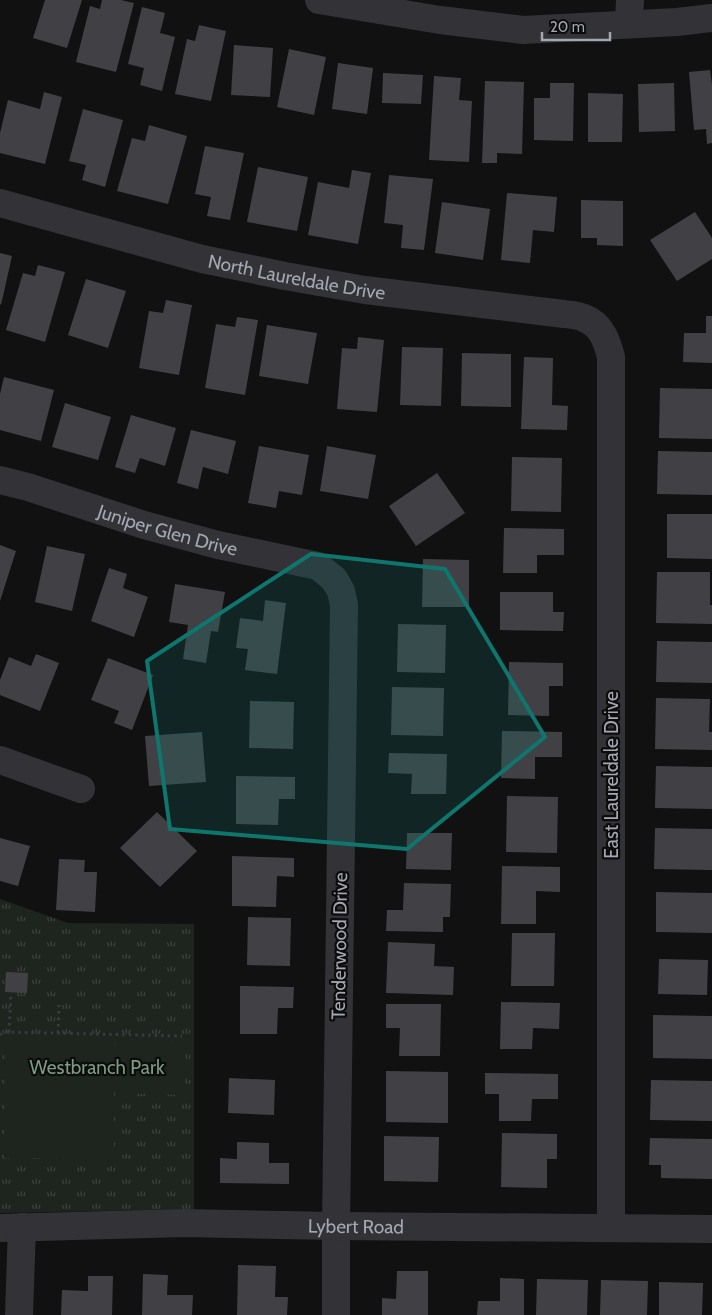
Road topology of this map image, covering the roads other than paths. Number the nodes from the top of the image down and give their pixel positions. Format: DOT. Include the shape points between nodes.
graph roads {
  1 [pos="329,1"];
  2 [pos="630,12"];
  3 [pos="712,18"];
  4 [pos="0,204"];
  5 [pos="598,327"];
  6 [pos="0,480"];
  7 [pos="334,578"];
  8 [pos="0,760"];
  9 [pos="82,789"];
  10 [pos="336,1226"];
  11 [pos="11,1227"];
  12 [pos="611,1228"];
  13 [pos="712,1229"];
  14 [pos="18,1315"];
  15 [pos="336,1315"];
  1 -- 2 [label="street" via="523,30"];
  2 -- 3 [label="street"];
  4 -- 5 [label="street, North Laureldale Drive" via="202,259 266,273 365,290 564,314 585,318"];
  5 -- 12 [label="street, East Laureldale Drive" via="608,342 610,357"];
  6 -- 7 [label="street, Juniper Glen Drive" via="199,540 318,566"];
  7 -- 10 [label="street, Tenderwood Drive" via="344,605"];
  8 -- 9 [label="street"];
  10 -- 11 [label="street, Lybert Road" via="184,1223"];
  10 -- 12 [label="street, Lybert Road"];
  10 -- 15 [label="street, Tenderwood Drive"];
  11 -- 14 [label="street"];
  12 -- 13 [label="street, Lybert Road"];
}
